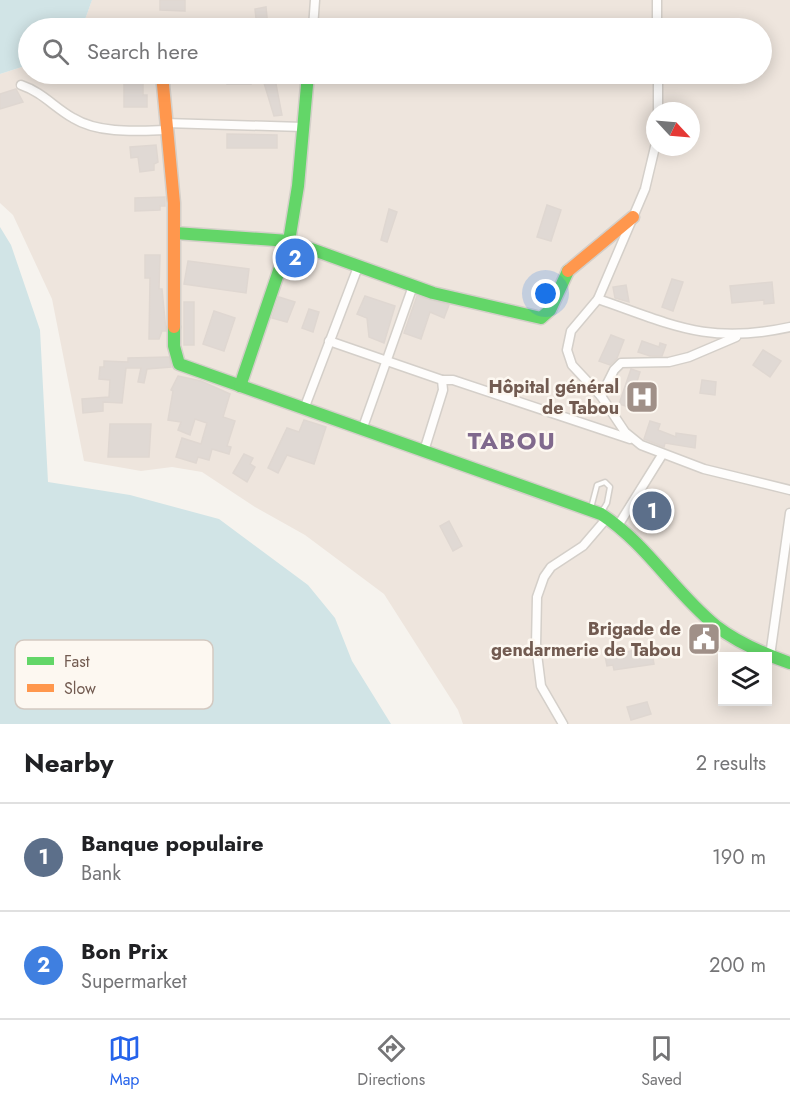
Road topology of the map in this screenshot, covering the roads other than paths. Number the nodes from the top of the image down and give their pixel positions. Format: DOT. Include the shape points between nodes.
graph roads {
  1 [pos="315,0"];
  2 [pos="657,0"];
  3 [pos="314,18"];
  4 [pos="657,18"];
  5 [pos="163,84"];
  6 [pos="308,84"];
  7 [pos="658,84"];
  8 [pos="21,85"];
  9 [pos="658,102"];
  10 [pos="166,126"];
  11 [pos="303,127"];
  12 [pos="653,156"];
  13 [pos="633,217"];
  14 [pos="175,233"];
  15 [pos="289,241"];
  16 [pos="358,267"];
  17 [pos="413,286"];
  18 [pos="598,299"];
  19 [pos="790,327"];
  20 [pos="739,336"];
  21 [pos="329,341"];
  22 [pos="386,362"];
  23 [pos="442,380"];
  24 [pos="240,386"];
  25 [pos="601,396"];
  26 [pos="304,409"];
  27 [pos="362,430"];
  28 [pos="633,440"];
  29 [pos="424,451"];
  30 [pos="662,454"];
  31 [pos="790,490"];
  32 [pos="790,513"];
  33 [pos="604,516"];
  34 [pos="762,652"];
  35 [pos="771,652"];
  36 [pos="772,657"];
  37 [pos="790,663"];
  38 [pos="563,724"];
  1 -- 3 [label="street"];
  2 -- 4 [label="street"];
  5 -- 10 [label="street"];
  6 -- 11 [label="street"];
  7 -- 9 [label="street"];
  8 -- 10 [label="street" via="38,92 80,122 124,130"];
  10 -- 11 [label="street"];
  10 -- 14 [label="street"];
  11 -- 15 [label="street"];
  12 -- 13 [label="street"];
  13 -- 17 [label="street" via="566,273 549,312 541,318 456,300"];
  13 -- 18 [label="street"];
  14 -- 15 [label="street"];
  14 -- 24 [label="street" via="176,359 185,367"];
  15 -- 16 [label="street"];
  15 -- 24 [label="street"];
  16 -- 17 [label="street"];
  16 -- 21 [label="street"];
  17 -- 22 [label="street"];
  18 -- 20 [label="street" via="686,330"];
  18 -- 25 [label="street" via="575,324 567,350 575,370"];
  19 -- 20 [label="street"];
  20 -- 25 [label="street" via="679,360 621,363"];
  21 -- 22 [label="street"];
  21 -- 26 [label="street"];
  22 -- 23 [label="street"];
  22 -- 27 [label="street"];
  23 -- 28 [label="street" via="453,380"];
  23 -- 29 [label="street" via="443,390"];
  24 -- 26 [label="street"];
  25 -- 28 [label="street"];
  26 -- 27 [label="street"];
  27 -- 29 [label="street"];
  28 -- 30 [label="street"];
  29 -- 33 [label="street"];
  30 -- 31 [label="street" via="704,470"];
  30 -- 33 [label="street"];
  32 -- 35 [label="street"];
  33 -- 33 [label="lane" via="610,487 605,482 597,485"];
  33 -- 34 [label="street" via="640,544 706,618"];
  33 -- 38 [label="street" via="583,546 548,570 537,597 536,646 541,686"];
  36 -- 37 [label="street"];
}
